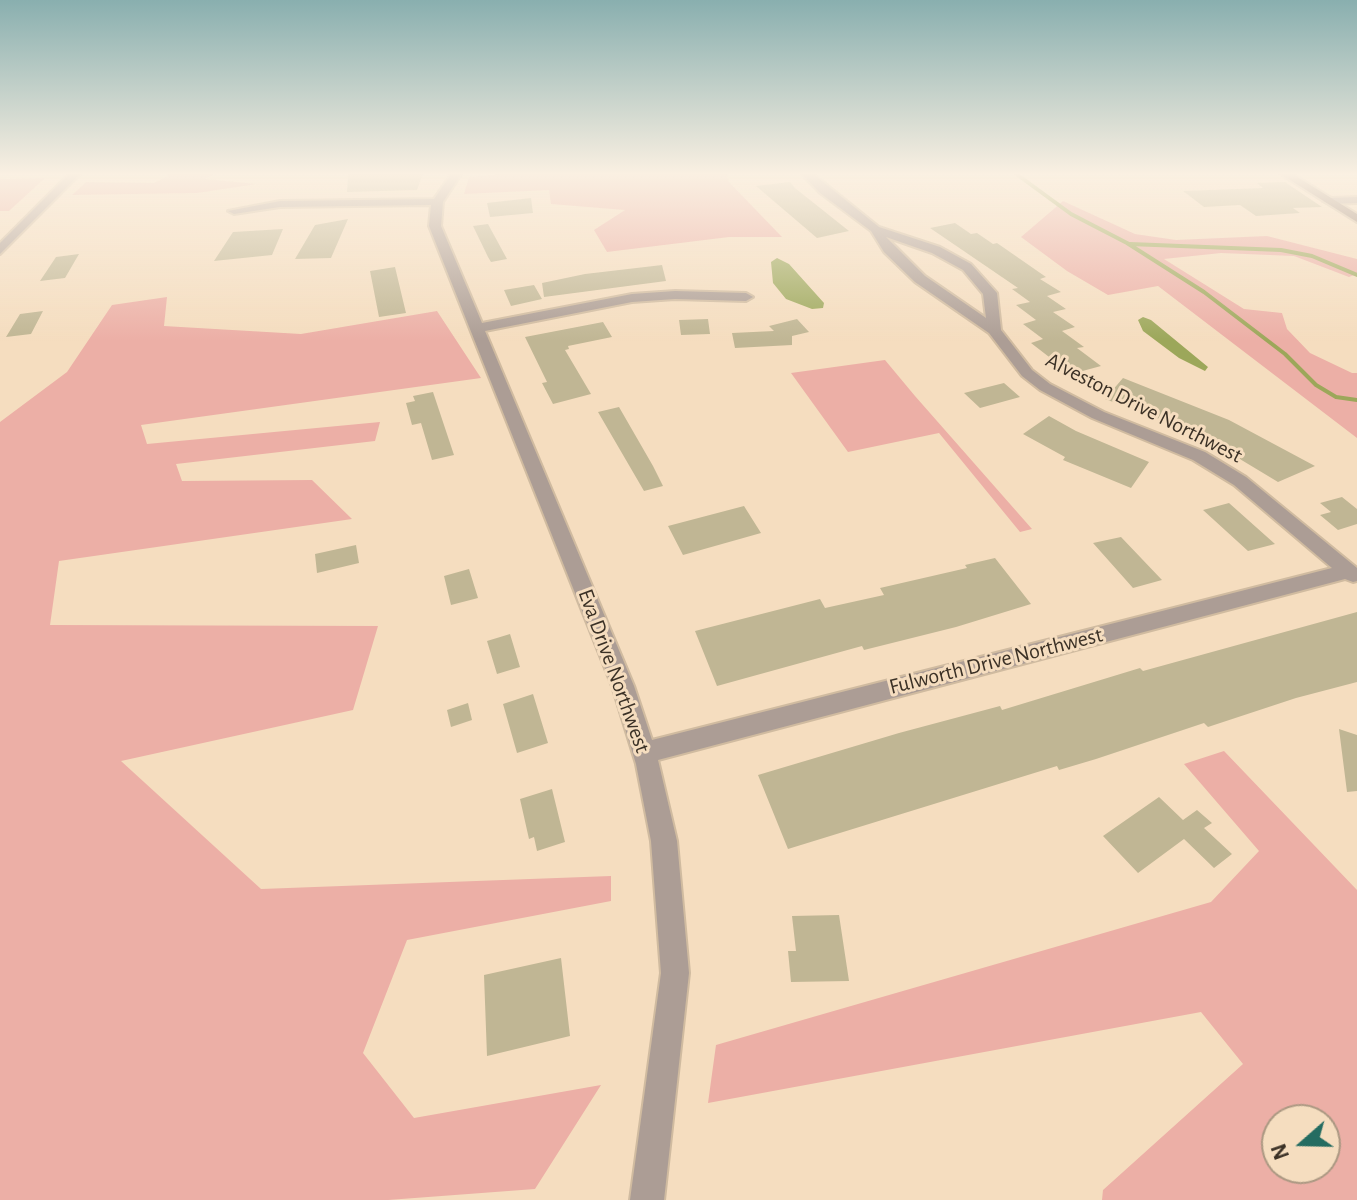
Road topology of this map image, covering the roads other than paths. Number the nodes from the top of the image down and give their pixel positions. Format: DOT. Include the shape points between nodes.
graph roads {
  1 [pos="21,229"];
  2 [pos="436,229"];
  3 [pos="875,229"];
  4 [pos="0,250"];
  5 [pos="746,297"];
  6 [pos="478,328"];
  7 [pos="994,330"];
  8 [pos="1352,574"];
  9 [pos="644,753"];
  10 [pos="647,1200"];
  1 -- 4 [label="street"];
  2 -- 6 [label="street, Eva Drive Northwest"];
  3 -- 7 [label="street, Alveston Drive Northwest" via="920,279"];
  3 -- 7 [label="street, Alveston Drive Northwest" via="967,267 990,293"];
  5 -- 6 [label="street" via="632,298"];
  6 -- 9 [label="street, Eva Drive Northwest" via="623,686"];
  7 -- 8 [label="street, Alveston Drive Northwest" via="1027,373 1045,387 1199,456 1240,481"];
  8 -- 9 [label="street, Fulworth Drive Northwest"];
  9 -- 10 [label="street, Eva Drive Northwest" via="664,841 675,973"];
}
